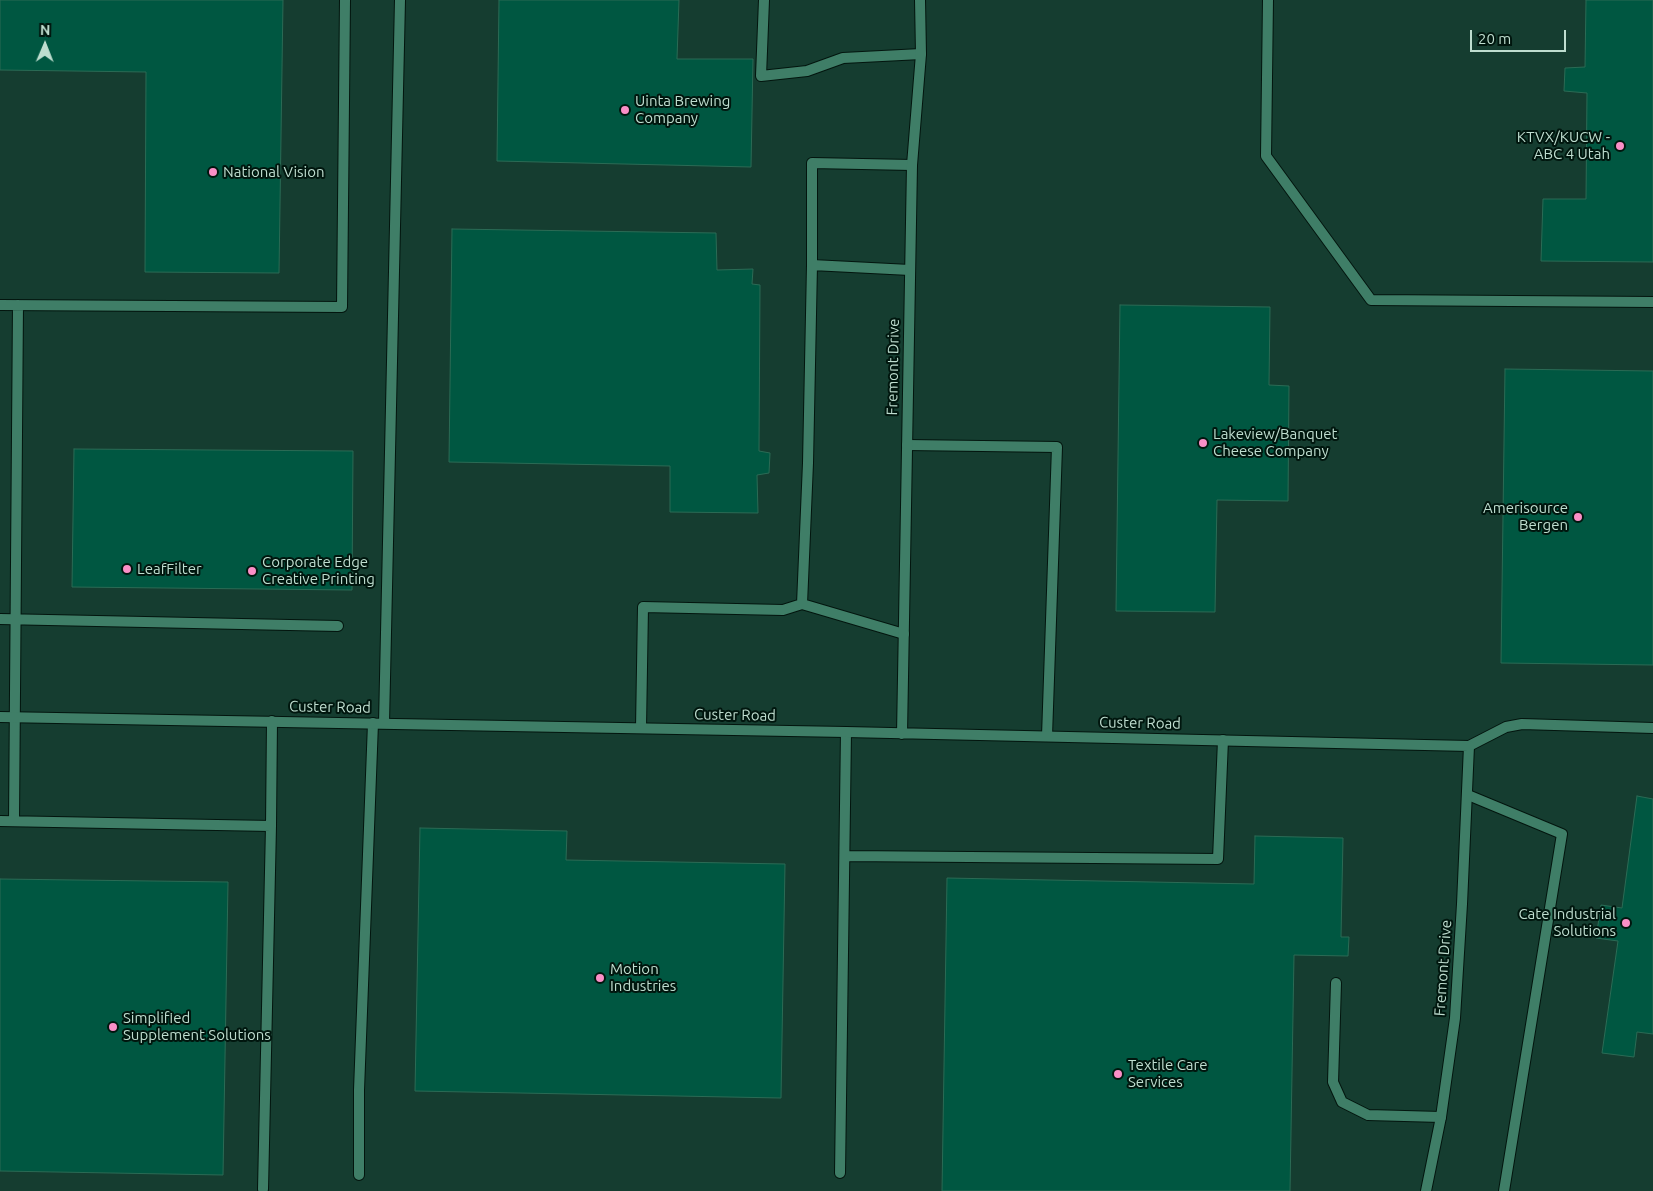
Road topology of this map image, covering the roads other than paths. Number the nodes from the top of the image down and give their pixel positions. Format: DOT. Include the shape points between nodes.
graph roads {
  1 [pos="345,0"];
  2 [pos="400,0"];
  3 [pos="764,0"];
  4 [pos="920,0"];
  5 [pos="1268,0"];
  6 [pos="921,54"];
  7 [pos="912,165"];
  8 [pos="812,265"];
  9 [pos="910,270"];
  10 [pos="1653,302"];
  11 [pos="0,304"];
  12 [pos="18,305"];
  13 [pos="907,445"];
  14 [pos="802,604"];
  15 [pos="0,619"];
  16 [pos="16,619"];
  17 [pos="338,626"];
  18 [pos="904,634"];
  19 [pos="0,717"];
  20 [pos="15,718"];
  21 [pos="272,722"];
  22 [pos="373,723"];
  23 [pos="384,723"];
  24 [pos="641,728"];
  25 [pos="1653,728"];
  26 [pos="846,732"];
  27 [pos="902,734"];
  28 [pos="1047,736"];
  29 [pos="1223,740"];
  30 [pos="1469,746"];
  31 [pos="1468,795"];
  32 [pos="0,821"];
  33 [pos="14,821"];
  34 [pos="271,826"];
  35 [pos="844,856"];
  36 [pos="1336,983"];
  37 [pos="1441,1117"];
  38 [pos="840,1173"];
  39 [pos="360,1176"];
  40 [pos="263,1189"];
  41 [pos="1426,1191"];
  42 [pos="1504,1191"];
  1 -- 12 [label="street" via="342,307"];
  2 -- 23 [label="street"];
  3 -- 6 [label="street" via="761,76 807,70 843,58"];
  4 -- 6 [label="street, Fremont Drive"];
  5 -- 10 [label="street" via="1266,156 1371,300"];
  6 -- 7 [label="street, Fremont Drive"];
  7 -- 8 [label="street" via="812,163"];
  7 -- 9 [label="street, Fremont Drive"];
  8 -- 9 [label="street"];
  8 -- 14 [label="street"];
  9 -- 13 [label="street, Fremont Drive"];
  11 -- 12 [label="street"];
  12 -- 16 [label="street"];
  13 -- 18 [label="street, Fremont Drive"];
  13 -- 28 [label="street" via="1057,446"];
  14 -- 18 [label="street"];
  14 -- 24 [label="street" via="783,610 643,607"];
  15 -- 16 [label="street"];
  16 -- 17 [label="street"];
  16 -- 20 [label="street"];
  18 -- 27 [label="street, Fremont Drive"];
  19 -- 20 [label="street, Custer Road"];
  20 -- 21 [label="street, Custer Road"];
  20 -- 33 [label="street"];
  21 -- 22 [label="street, Custer Road"];
  21 -- 34 [label="street"];
  22 -- 23 [label="street, Custer Road"];
  22 -- 39 [label="street" via="358,1090"];
  23 -- 24 [label="street, Custer Road"];
  24 -- 26 [label="street, Custer Road"];
  25 -- 30 [label="street" via="1522,724"];
  26 -- 27 [label="street, Custer Road"];
  26 -- 35 [label="street"];
  27 -- 28 [label="street, Custer Road"];
  28 -- 29 [label="street, Custer Road"];
  29 -- 30 [label="street, Custer Road"];
  29 -- 35 [label="street" via="1218,859"];
  30 -- 31 [label="street, Fremont Drive"];
  31 -- 37 [label="street, Fremont Drive" via="1455,1018"];
  31 -- 42 [label="street" via="1562,834"];
  32 -- 33 [label="street"];
  33 -- 34 [label="street"];
  34 -- 40 [label="street"];
  35 -- 38 [label="street"];
  36 -- 37 [label="street" via="1333,1082 1342,1102 1368,1115"];
  37 -- 41 [label="street, Fremont Drive"];
}
